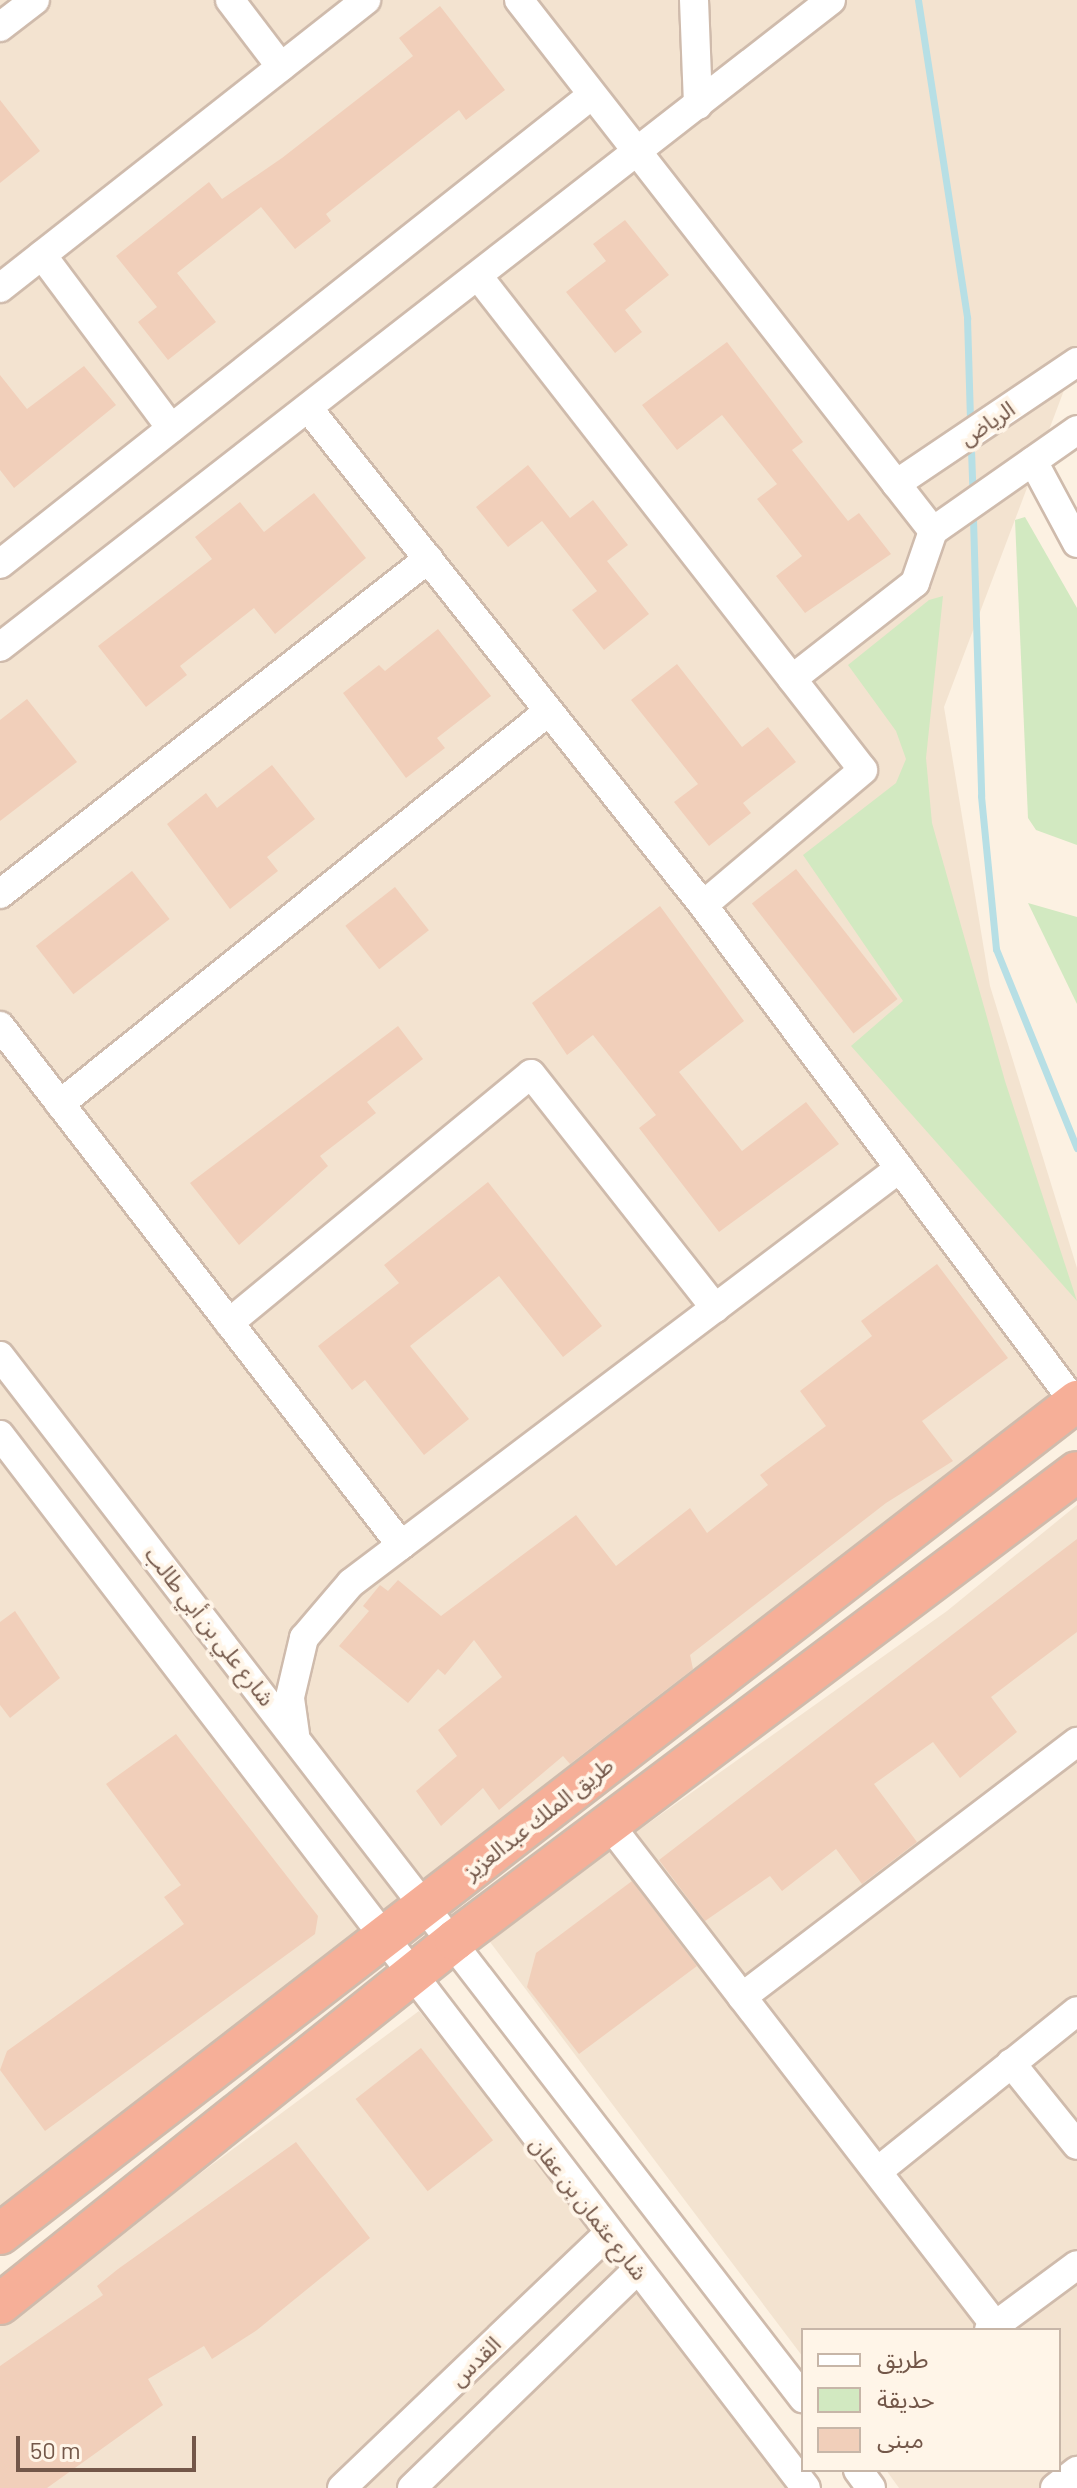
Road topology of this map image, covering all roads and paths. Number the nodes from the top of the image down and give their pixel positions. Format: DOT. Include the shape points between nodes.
graph roads {
  1 [pos="35,0"];
  2 [pos="230,0"];
  3 [pos="366,0"];
  4 [pos="519,0"];
  5 [pos="694,0"];
  6 [pos="831,0"];
  7 [pos="1,25"];
  8 [pos="281,67"];
  9 [pos="592,95"];
  10 [pos="698,105"];
  11 [pos="638,153"];
  12 [pos="42,255"];
  13 [pos="478,276"];
  14 [pos="0,288"];
  15 [pos="1077,362"];
  16 [pos="308,408"];
  17 [pos="171,428"];
  18 [pos="1077,430"];
  19 [pos="1033,461"];
  20 [pos="896,484"];
  21 [pos="933,531"];
  22 [pos="1077,543"];
  23 [pos="428,559"];
  24 [pos="0,564"];
  25 [pos="0,647"];
  26 [pos="792,679"];
  27 [pos="549,711"];
  28 [pos="0,894"];
  29 [pos="703,905"];
  30 [pos="0,1026"];
  31 [pos="60,1104"];
  32 [pos="900,1168"];
  33 [pos="715,1308"];
  34 [pos="229,1323"];
  35 [pos="0,1356"];
  36 [pos="1076,1402"];
  37 [pos="0,1435"];
  38 [pos="1077,1472"];
  39 [pos="401,1545"];
  40 [pos="295,1734"];
  41 [pos="1077,1742"];
  42 [pos="609,1824"];
  43 [pos="424,1900"];
  44 [pos="376,1934"];
  45 [pos="455,1940"];
  46 [pos="409,1976"];
  47 [pos="742,1997"];
  48 [pos="1077,2011"];
  49 [pos="1011,2063"];
  50 [pos="1077,2145"];
  51 [pos="878,2171"];
  52 [pos="0,2234"];
  53 [pos="608,2234"];
  54 [pos="1077,2265"];
  55 [pos="637,2270"];
  56 [pos="0,2304"];
  57 [pos="992,2327"];
  58 [pos="801,2395"];
  59 [pos="1077,2471"];
  60 [pos="803,2487"];
  61 [pos="342,2488"];
  62 [pos="412,2488"];
  63 [pos="1055,2488"];
  1 -- 7 [label="street"];
  2 -- 8 [label="street"];
  3 -- 8 [label="street"];
  4 -- 9 [label="street"];
  5 -- 10 [label="street"];
  6 -- 10 [label="street"];
  8 -- 12 [label="street"];
  9 -- 11 [label="street"];
  9 -- 17 [label="street"];
  10 -- 11 [label="street"];
  11 -- 13 [label="street"];
  11 -- 20 [label="street"];
  12 -- 14 [label="street"];
  12 -- 17 [label="street"];
  13 -- 16 [label="street"];
  13 -- 26 [label="street"];
  15 -- 20 [label="street, الرياض"];
  16 -- 23 [label="street"];
  16 -- 25 [label="street"];
  17 -- 24 [label="street"];
  18 -- 19 [label="street"];
  19 -- 21 [label="street"];
  19 -- 22 [label="street"];
  20 -- 21 [label="street"];
  21 -- 26 [label="street" via="915,583"];
  23 -- 27 [label="street"];
  23 -- 28 [label="street"];
  26 -- 29 [label="street" via="863,770"];
  27 -- 29 [label="street"];
  27 -- 31 [label="street"];
  29 -- 32 [label="street"];
  30 -- 31 [label="street"];
  31 -- 34 [label="street"];
  32 -- 33 [label="street"];
  32 -- 36 [label="street"];
  33 -- 34 [label="street" via="531,1074"];
  33 -- 39 [label="street"];
  34 -- 39 [label="street"];
  35 -- 40 [label="street, شارع علي بن أبي طالب"];
  36 -- 43 [label="highway, طريق الملك عبدالعزيز"];
  37 -- 44 [label="street"];
  38 -- 42 [label="highway, طريق الملك عبدالعزيز"];
  39 -- 40 [label="street" via="351,1583 304,1638 290,1697"];
  40 -- 43 [label="street, شارع علي بن أبي طالب"];
  41 -- 47 [label="street"];
  42 -- 45 [label="highway, طريق الملك عبدالعزيز"];
  42 -- 47 [label="street"];
  43 -- 44 [label="highway, طريق الملك عبدالعزيز"];
  43 -- 45 [label="street"];
  44 -- 46 [label="street, شارع عثمان بن عفان"];
  44 -- 52 [label="highway, طريق الملك عبدالعزيز"];
  45 -- 46 [label="highway, طريق الملك عبدالعزيز"];
  45 -- 58 [label="street"];
  46 -- 53 [label="street, شارع عثمان بن عفان"];
  46 -- 56 [label="highway, طريق الملك عبدالعزيز"];
  47 -- 51 [label="street"];
  48 -- 49 [label="street"];
  49 -- 50 [label="street"];
  49 -- 51 [label="street"];
  51 -- 57 [label="street"];
  53 -- 55 [label="street, شارع عثمان بن عفان"];
  53 -- 61 [label="street, القدس"];
  54 -- 57 [label="street"];
  55 -- 60 [label="street, شارع عثمان بن عفان"];
  55 -- 62 [label="street"];
  59 -- 63 [label="street"];
}
